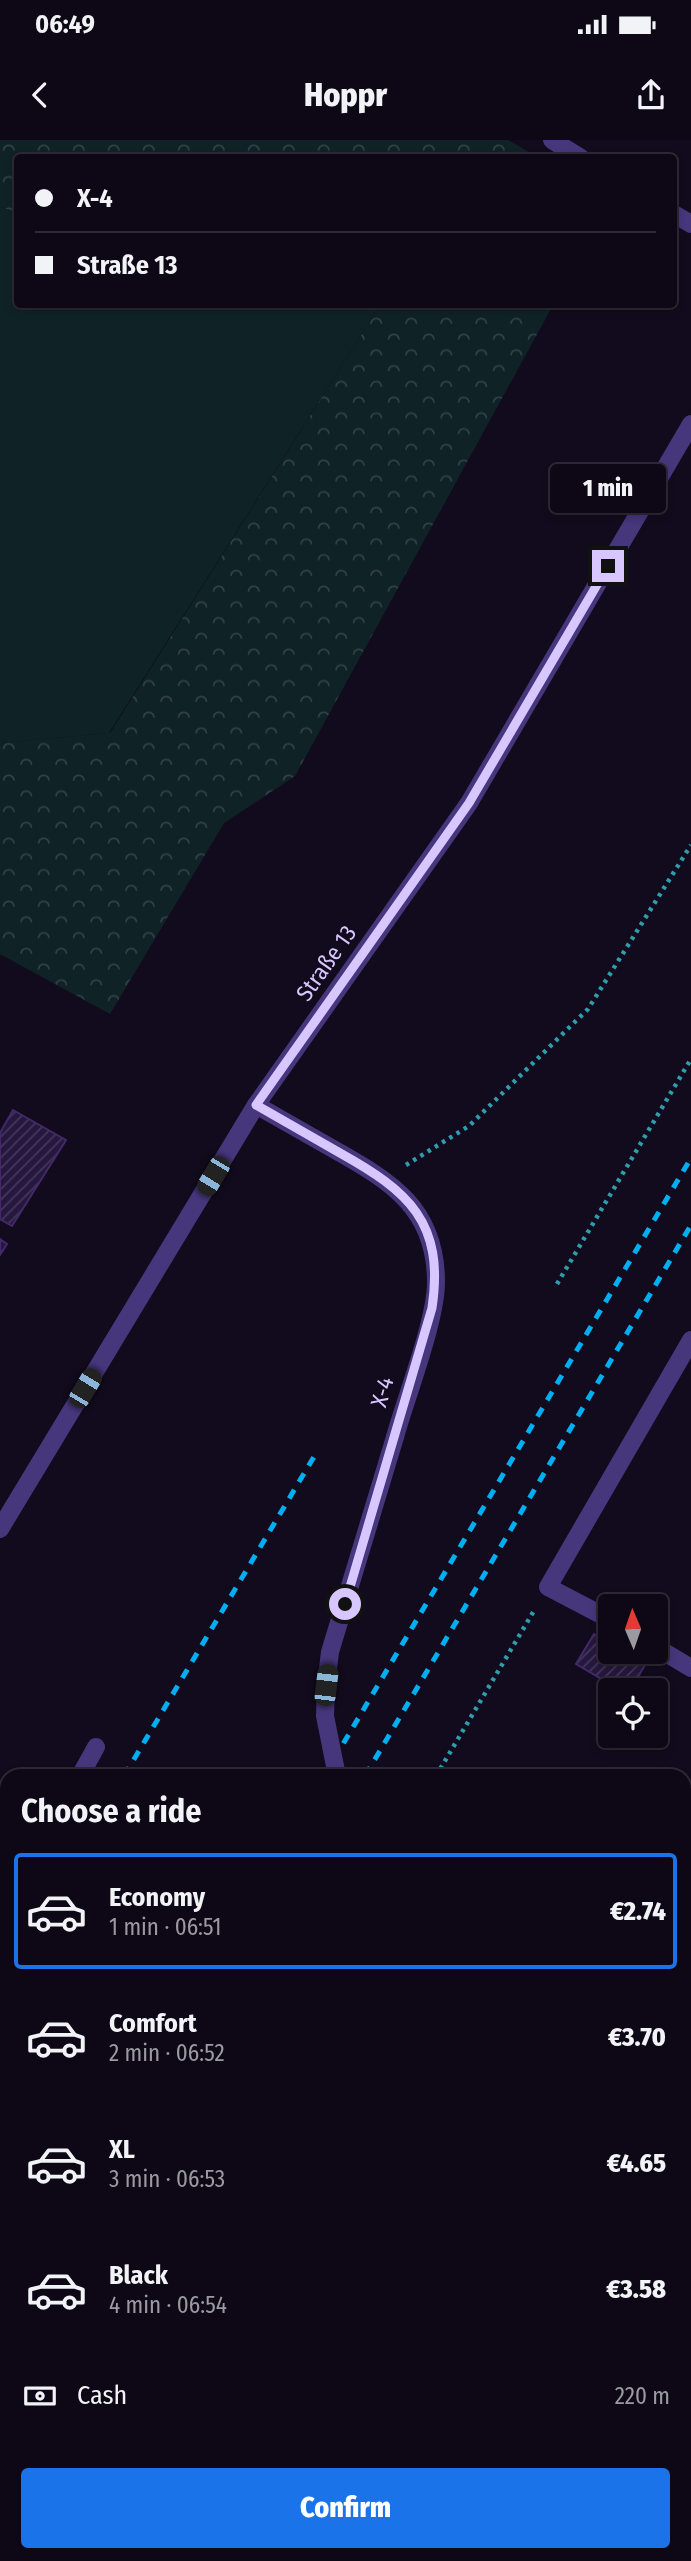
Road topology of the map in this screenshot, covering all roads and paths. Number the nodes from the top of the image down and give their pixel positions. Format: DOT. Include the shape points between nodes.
graph roads {
  1 [pos="552,140"];
  2 [pos="575,154"];
  3 [pos="691,424"];
  4 [pos="691,845"];
  5 [pos="691,1059"];
  6 [pos="256,1105"];
  7 [pos="384,1178"];
  8 [pos="557,1284"];
  9 [pos="691,1340"];
  10 [pos="0,1529"];
  11 [pos="548,1587"];
  12 [pos="598,1613"];
  13 [pos="668,1654"];
  14 [pos="691,1668"];
  15 [pos="96,1747"];
  16 [pos="84,1769"];
  17 [pos="336,1769"];
  18 [pos="440,1769"];
  1 -- 2 [label="street"];
  3 -- 6 [label="street, Straße 13" via="469,803"];
  4 -- 7 [label="path" via="588,1009 469,1126"];
  5 -- 8 [label="path"];
  6 -- 7 [label="street, X-4"];
  6 -- 10 [label="street, Straße 13"];
  7 -- 17 [label="street, X-4, bridge" via="421,1218 436,1283 330,1652 326,1716"];
  9 -- 11 [label="street"];
  11 -- 12 [label="street"];
  11 -- 18 [label="path"];
  13 -- 14 [label="street"];
  15 -- 16 [label="street"];
}
